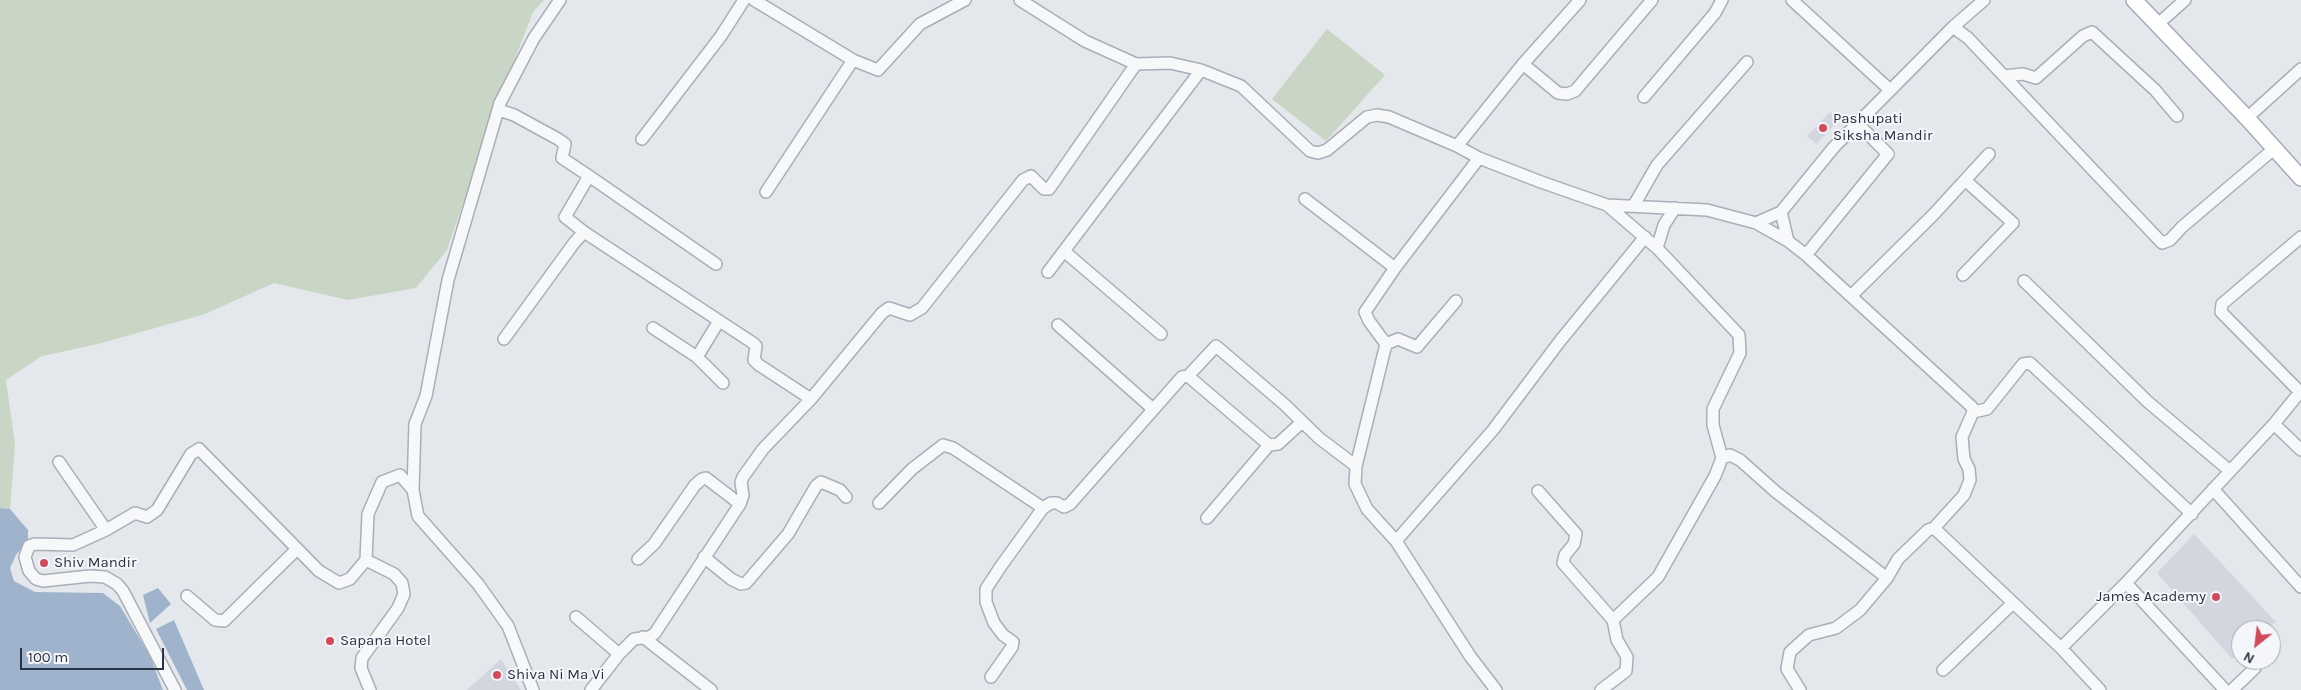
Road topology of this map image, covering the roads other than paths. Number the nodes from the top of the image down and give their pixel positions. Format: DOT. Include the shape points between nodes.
graph roads {
  1 [pos="560,0"];
  2 [pos="744,0"];
  3 [pos="754,0"];
  4 [pos="965,0"];
  5 [pos="1020,0"];
  6 [pos="1580,0"];
  7 [pos="1652,0"];
  8 [pos="1722,0"];
  9 [pos="1792,0"];
  10 [pos="1984,0"];
  11 [pos="2134,0"];
  12 [pos="2185,0"];
  13 [pos="2158,24"];
  14 [pos="1953,27"];
  15 [pos="853,60"];
  16 [pos="1747,62"];
  17 [pos="1136,64"];
  18 [pos="1522,64"];
  19 [pos="2301,69"];
  20 [pos="1202,70"];
  21 [pos="2004,76"];
  22 [pos="1890,90"];
  23 [pos="1644,97"];
  24 [pos="499,110"];
  25 [pos="2177,116"];
  26 [pos="2247,118"];
  27 [pos="1858,124"];
  28 [pos="642,139"];
  29 [pos="1457,146"];
  30 [pos="2275,148"];
  31 [pos="1990,154"];
  32 [pos="1479,158"];
  33 [pos="589,176"];
  34 [pos="2301,178"];
  35 [pos="1966,180"];
  36 [pos="766,192"];
  37 [pos="1305,198"];
  38 [pos="1607,204"];
  39 [pos="1634,205"];
  40 [pos="1675,208"];
  41 [pos="1780,212"];
  42 [pos="1756,223"];
  43 [pos="584,232"];
  44 [pos="1645,237"];
  45 [pos="2301,237"];
  46 [pos="1788,241"];
  47 [pos="1657,248"];
  48 [pos="1065,252"];
  49 [pos="1806,255"];
  50 [pos="716,264"];
  51 [pos="1394,268"];
  52 [pos="1048,272"];
  53 [pos="1964,275"];
  54 [pos="2024,281"];
  55 [pos="1851,296"];
  56 [pos="1456,301"];
  57 [pos="720,321"];
  58 [pos="1058,325"];
  59 [pos="653,328"];
  60 [pos="1161,334"];
  61 [pos="504,339"];
  62 [pos="1386,344"];
  63 [pos="697,357"];
  64 [pos="1188,376"];
  65 [pos="723,383"];
  66 [pos="811,399"];
  67 [pos="1153,409"];
  68 [pos="1973,412"];
  69 [pos="1302,422"];
  70 [pos="2274,424"];
  71 [pos="1269,445"];
  72 [pos="2301,450"];
  73 [pos="1722,458"];
  74 [pos="59,462"];
  75 [pos="1356,466"];
  76 [pos="2230,471"];
  77 [pos="2213,489"];
  78 [pos="413,490"];
  79 [pos="1538,491"];
  80 [pos="846,497"];
  81 [pos="879,503"];
  82 [pos="740,504"];
  83 [pos="1043,508"];
  84 [pos="2192,514"];
  85 [pos="1207,518"];
  86 [pos="1934,528"];
  87 [pos="106,530"];
  88 [pos="1396,541"];
  89 [pos="298,549"];
  90 [pos="704,557"];
  91 [pos="638,559"];
  92 [pos="366,560"];
  93 [pos="1887,578"];
  94 [pos="2126,582"];
  95 [pos="2301,587"];
  96 [pos="187,596"];
  97 [pos="2013,602"];
  98 [pos="576,617"];
  99 [pos="1613,620"];
  100 [pos="643,637"];
  101 [pos="2061,648"];
  102 [pos="619,654"];
  103 [pos="1943,670"];
  104 [pos="2253,670"];
  105 [pos="991,678"];
  106 [pos="175,690"];
  107 [pos="370,690"];
  108 [pos="533,690"];
  109 [pos="591,690"];
  110 [pos="711,690"];
  111 [pos="1496,690"];
  112 [pos="1601,690"];
  113 [pos="1800,690"];
  114 [pos="2100,690"];
  115 [pos="2224,690"];
  116 [pos="2232,690"];
  1 -- 24 [label="street" via="534,38"];
  2 -- 28 [label="street"];
  3 -- 15 [label="street"];
  4 -- 15 [label="street" via="920,24 878,70"];
  5 -- 17 [label="street" via="1085,41"];
  6 -- 18 [label="street"];
  7 -- 18 [label="street" via="1575,91 1558,93"];
  8 -- 23 [label="street" via="1715,13"];
  9 -- 22 [label="street"];
  10 -- 14 [label="street"];
  11 -- 13 [label="main road"];
  12 -- 13 [label="street"];
  13 -- 26 [label="main road"];
  14 -- 21 [label="street"];
  14 -- 22 [label="street"];
  15 -- 36 [label="street"];
  16 -- 39 [label="street" via="1657,165"];
  17 -- 20 [label="street" via="1170,63"];
  17 -- 66 [label="street" via="1049,189 1044,189 1031,176 1023,180 922,308 910,316 889,308 882,313"];
  18 -- 29 [label="street"];
  19 -- 26 [label="street"];
  20 -- 29 [label="street" via="1241,86 1310,151 1327,150 1367,117 1377,115"];
  20 -- 48 [label="street"];
  21 -- 25 [label="street" via="2023,74 2036,78 2092,32 2155,90"];
  21 -- 30 [label="street" via="2162,243 2170,240"];
  22 -- 27 [label="street"];
  24 -- 33 [label="street" via="565,144 562,158"];
  24 -- 78 [label="street" via="448,280 426,396 415,424"];
  26 -- 30 [label="main road"];
  27 -- 41 [label="street" via="1834,147"];
  27 -- 49 [label="street" via="1888,154"];
  29 -- 32 [label="street"];
  30 -- 34 [label="main road"];
  31 -- 35 [label="street"];
  32 -- 38 [label="street"];
  32 -- 51 [label="street"];
  33 -- 43 [label="street" via="565,217"];
  33 -- 50 [label="street"];
  35 -- 53 [label="street" via="2013,224"];
  35 -- 55 [label="street"];
  37 -- 51 [label="street"];
  38 -- 39 [label="street"];
  38 -- 44 [label="street"];
  39 -- 40 [label="street"];
  40 -- 42 [label="street" via="1707,210"];
  40 -- 47 [label="street" via="1664,225"];
  41 -- 42 [label="street"];
  41 -- 46 [label="street"];
  42 -- 46 [label="street"];
  43 -- 57 [label="street"];
  43 -- 61 [label="street"];
  44 -- 47 [label="street"];
  44 -- 88 [label="street" via="1560,341 1494,430"];
  45 -- 70 [label="street" via="2222,304 2221,312 2300,392"];
  46 -- 49 [label="street"];
  47 -- 73 [label="street" via="1739,336 1740,353 1713,409 1713,425"];
  48 -- 52 [label="street"];
  48 -- 60 [label="street"];
  49 -- 55 [label="street"];
  51 -- 62 [label="street" via="1365,312"];
  54 -- 76 [label="street" via="2148,402"];
  55 -- 68 [label="street" via="1958,393"];
  56 -- 62 [label="street" via="1416,346 1398,339"];
  57 -- 63 [label="street"];
  57 -- 66 [label="street" via="756,346 754,360 759,365"];
  58 -- 67 [label="street"];
  59 -- 63 [label="street"];
  62 -- 75 [label="street"];
  63 -- 65 [label="street"];
  64 -- 67 [label="street" via="1182,377"];
  64 -- 69 [label="street" via="1216,346"];
  64 -- 71 [label="street"];
  66 -- 82 [label="street" via="762,449 743,477"];
  67 -- 83 [label="street" via="1070,504 1064,507 1051,503"];
  68 -- 84 [label="street" via="1987,409 2023,364 2030,363"];
  68 -- 86 [label="street" via="1962,437 1970,480 1964,495"];
  69 -- 71 [label="street" via="1278,444"];
  69 -- 75 [label="street"];
  70 -- 72 [label="street"];
  70 -- 76 [label="street"];
  71 -- 85 [label="street"];
  73 -- 93 [label="street" via="1730,455 1740,460"];
  73 -- 99 [label="street" via="1658,577"];
  74 -- 87 [label="street"];
  75 -- 88 [label="street" via="1355,484 1367,509"];
  76 -- 77 [label="street"];
  77 -- 84 [label="street"];
  77 -- 95 [label="street"];
  78 -- 92 [label="street" via="400,474 382,482 368,514"];
  78 -- 108 [label="street" via="418,516 478,584 508,626"];
  79 -- 99 [label="street" via="1576,534 1563,563"];
  80 -- 90 [label="street" via="840,490 821,482 816,486 788,534 746,582 741,584 731,579"];
  81 -- 83 [label="street" via="912,469 943,445 953,448"];
  82 -- 90 [label="street"];
  82 -- 91 [label="street" via="706,478 702,479 654,544"];
  83 -- 105 [label="street" via="986,589 986,602 994,624 1013,642"];
  84 -- 94 [label="street"];
  86 -- 93 [label="street" via="1903,554"];
  86 -- 97 [label="street"];
  87 -- 89 [label="street" via="135,513 147,518 157,510 191,454 199,449"];
  87 -- 106 [label="street" via="73,545 29,546 25,557 29,571 43,581 90,576 105,577 117,584"];
  88 -- 111 [label="street" via="1470,656"];
  89 -- 92 [label="street" via="319,571 338,583 350,579"];
  89 -- 96 [label="street" via="224,621 215,620"];
  90 -- 100 [label="street" via="654,633"];
  92 -- 107 [label="street" via="394,574 402,583 404,594 398,608 362,658 361,668"];
  93 -- 113 [label="street" via="1854,614 1836,628 1809,635 1790,652 1787,669"];
  94 -- 101 [label="street"];
  94 -- 115 [label="street"];
  97 -- 101 [label="street"];
  97 -- 103 [label="street"];
  98 -- 102 [label="street"];
  99 -- 112 [label="street" via="1617,640 1627,657 1626,671"];
  100 -- 102 [label="street" via="636,637"];
  100 -- 110 [label="street"];
  101 -- 114 [label="street"];
  102 -- 109 [label="street"];
  104 -- 116 [label="street"];
}
